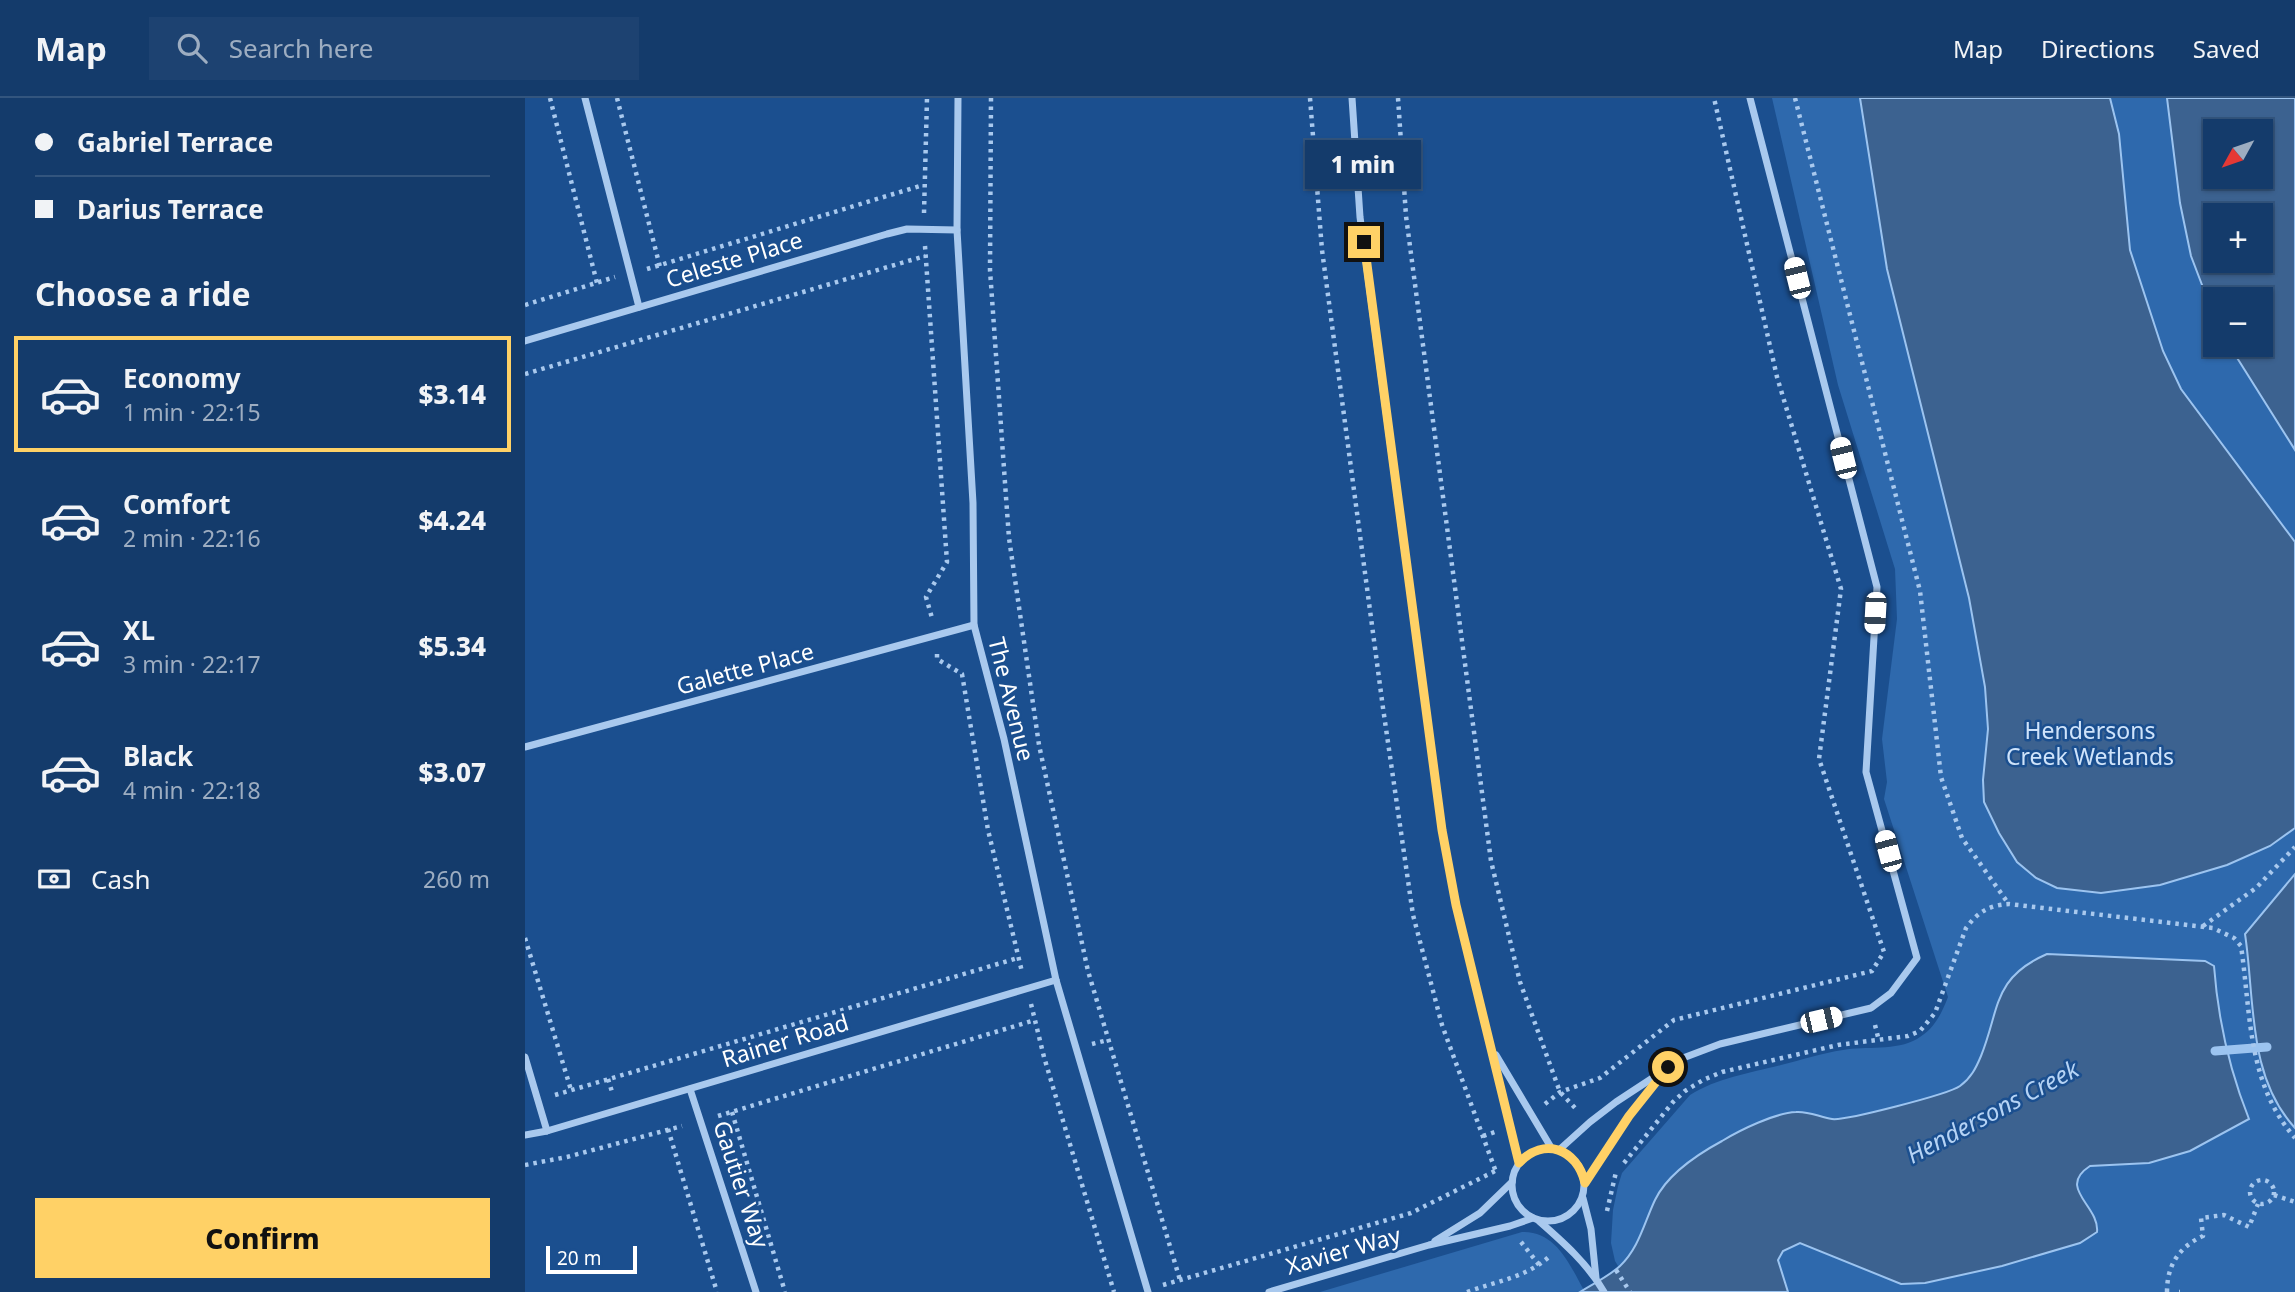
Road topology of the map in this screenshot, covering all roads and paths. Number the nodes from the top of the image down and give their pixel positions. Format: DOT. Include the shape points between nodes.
graph roads {
  1 [pos="551,98"];
  2 [pos="585,98"];
  3 [pos="617,98"];
  4 [pos="958,98"];
  5 [pos="991,98"];
  6 [pos="1310,98"];
  7 [pos="1352,98"];
  8 [pos="1398,98"];
  9 [pos="1714,98"];
  10 [pos="1750,98"];
  11 [pos="1795,98"];
  12 [pos="923,185"];
  13 [pos="957,230"];
  14 [pos="925,256"];
  15 [pos="660,267"];
  16 [pos="630,272"];
  17 [pos="597,283"];
  18 [pos="525,305"];
  19 [pos="639,307"];
  20 [pos="525,341"];
  21 [pos="525,374"];
  22 [pos="974,625"];
  23 [pos="525,747"];
  24 [pos="2295,847"];
  25 [pos="2009,904"];
  26 [pos="2202,926"];
  27 [pos="525,938"];
  28 [pos="1018,958"];
  29 [pos="1056,979"];
  30 [pos="1035,1020"];
  31 [pos="1492,1048"];
  32 [pos="525,1057"];
  33 [pos="1668,1067"];
  34 [pos="690,1088"];
  35 [pos="571,1090"];
  36 [pos="1560,1092"];
  37 [pos="538,1100"];
  38 [pos="732,1112"];
  39 [pos="1531,1116"];
  40 [pos="701,1121"];
  41 [pos="1590,1122"];
  42 [pos="1510,1126"];
  43 [pos="668,1129"];
  44 [pos="547,1131"];
  45 [pos="525,1135"];
  46 [pos="1483,1136"];
  47 [pos="2295,1138"];
  48 [pos="1613,1140"];
  49 [pos="1556,1149"];
  50 [pos="1631,1154"];
  51 [pos="1519,1163"];
  52 [pos="525,1165"];
  53 [pos="1512,1182"];
  54 [pos="1585,1183"];
  55 [pos="2274,1195"];
  56 [pos="1582,1197"];
  57 [pos="2295,1202"];
  58 [pos="2257,1204"];
  59 [pos="1535,1219"];
  60 [pos="1591,1229"];
  61 [pos="1564,1243"];
  62 [pos="1429,1245"];
  63 [pos="1613,1266"];
  64 [pos="1596,1278"];
  65 [pos="1180,1280"];
  66 [pos="1147,1291"];
  67 [pos="717,1292"];
  68 [pos="757,1292"];
  69 [pos="785,1292"];
  70 [pos="1269,1292"];
  71 [pos="1467,1292"];
  72 [pos="1604,1292"];
  73 [pos="1630,1292"];
  74 [pos="2167,1292"];
  1 -- 17 [label="path"];
  2 -- 16 [label="street"];
  3 -- 15 [label="path"];
  4 -- 13 [label="street, The Avenue"];
  5 -- 65 [label="path" via="990,270 1009,538 1039,745 1088,971"];
  6 -- 46 [label="path" via="1322,250 1413,915 1441,1025"];
  7 -- 31 [label="street" via="1360,217 1442,830"];
  8 -- 36 [label="path" via="1406,216 1491,860 1520,982"];
  9 -- 36 [label="path" via="1777,377 1841,589 1819,759 1884,952 1873,971 1674,1020 1600,1078"];
  10 -- 33 [label="street" via="1877,587 1866,772 1917,958 1891,993 1871,1008 1720,1044"];
  11 -- 25 [label="path" via="1920,591 1941,776 1962,838"];
  12 -- 15 [label="path"];
  13 -- 19 [label="street, Celeste Place" via="907,229"];
  13 -- 22 [label="street, The Avenue" via="973,503"];
  14 -- 21 [label="path"];
  15 -- 16 [label="path"];
  16 -- 17 [label="path"];
  16 -- 19 [label="street"];
  17 -- 18 [label="path"];
  19 -- 20 [label="street, Celeste Place"];
  22 -- 23 [label="street, Galette Place"];
  22 -- 29 [label="street, The Avenue" via="1005,739"];
  24 -- 26 [label="path" via="2256,888"];
  25 -- 26 [label="path"];
  25 -- 50 [label="path" via="1987,908 1966,928 1935,1013 1920,1031 1838,1045 1703,1080 1673,1102"];
  26 -- 47 [label="path" via="2223,931 2241,946 2253,1051 2275,1110"];
  27 -- 35 [label="path"];
  28 -- 35 [label="path"];
  29 -- 34 [label="street, Rainer Road"];
  29 -- 66 [label="street, The Avenue"];
  30 -- 38 [label="path"];
  31 -- 39 [label="street"];
  31 -- 42 [label="street"];
  32 -- 37 [label="street"];
  33 -- 41 [label="street"];
  33 -- 48 [label="street"];
  34 -- 40 [label="street, Gautier Way"];
  34 -- 44 [label="street, Rainer Road"];
  35 -- 37 [label="path"];
  36 -- 39 [label="path"];
  36 -- 41 [label="path"];
  37 -- 44 [label="street"];
  38 -- 40 [label="path"];
  38 -- 69 [label="path"];
  39 -- 49 [label="street"];
  40 -- 43 [label="path"];
  40 -- 68 [label="street, Gautier Way"];
  41 -- 49 [label="street"];
  42 -- 46 [label="path"];
  42 -- 51 [label="street"];
  43 -- 52 [label="path"];
  43 -- 67 [label="path"];
  44 -- 45 [label="street, Rainer Road"];
  46 -- 65 [label="path" via="1495,1171 1411,1213"];
  48 -- 50 [label="path"];
  48 -- 54 [label="street"];
  49 -- 51 [label="street" via="1533,1151"];
  49 -- 54 [label="street" via="1577,1163"];
  50 -- 60 [label="path" via="1616,1172 1606,1222"];
  51 -- 53 [label="street"];
  53 -- 59 [label="street" via="1517,1203"];
  53 -- 62 [label="street, Xavier Way" via="1480,1213"];
  54 -- 56 [label="street"];
  55 -- 57 [label="path"];
  55 -- 58 [label="path" via="2266,1204"];
  55 -- 58 [label="path" via="2268,1181 2256,1181 2250,1194"];
  56 -- 59 [label="street" via="1578,1207 1560,1220"];
  56 -- 60 [label="street"];
  58 -- 74 [label="path" via="2249,1227 2224,1216 2201,1218 2203,1236 2175,1258"];
  59 -- 61 [label="street"];
  59 -- 62 [label="street, Xavier Way"];
  60 -- 64 [label="street"];
  61 -- 64 [label="street"];
  61 -- 71 [label="path" via="1540,1266"];
  62 -- 70 [label="street, Xavier Way"];
  63 -- 73 [label="path"];
  64 -- 72 [label="street"];
  65 -- 66 [label="path"];
}
